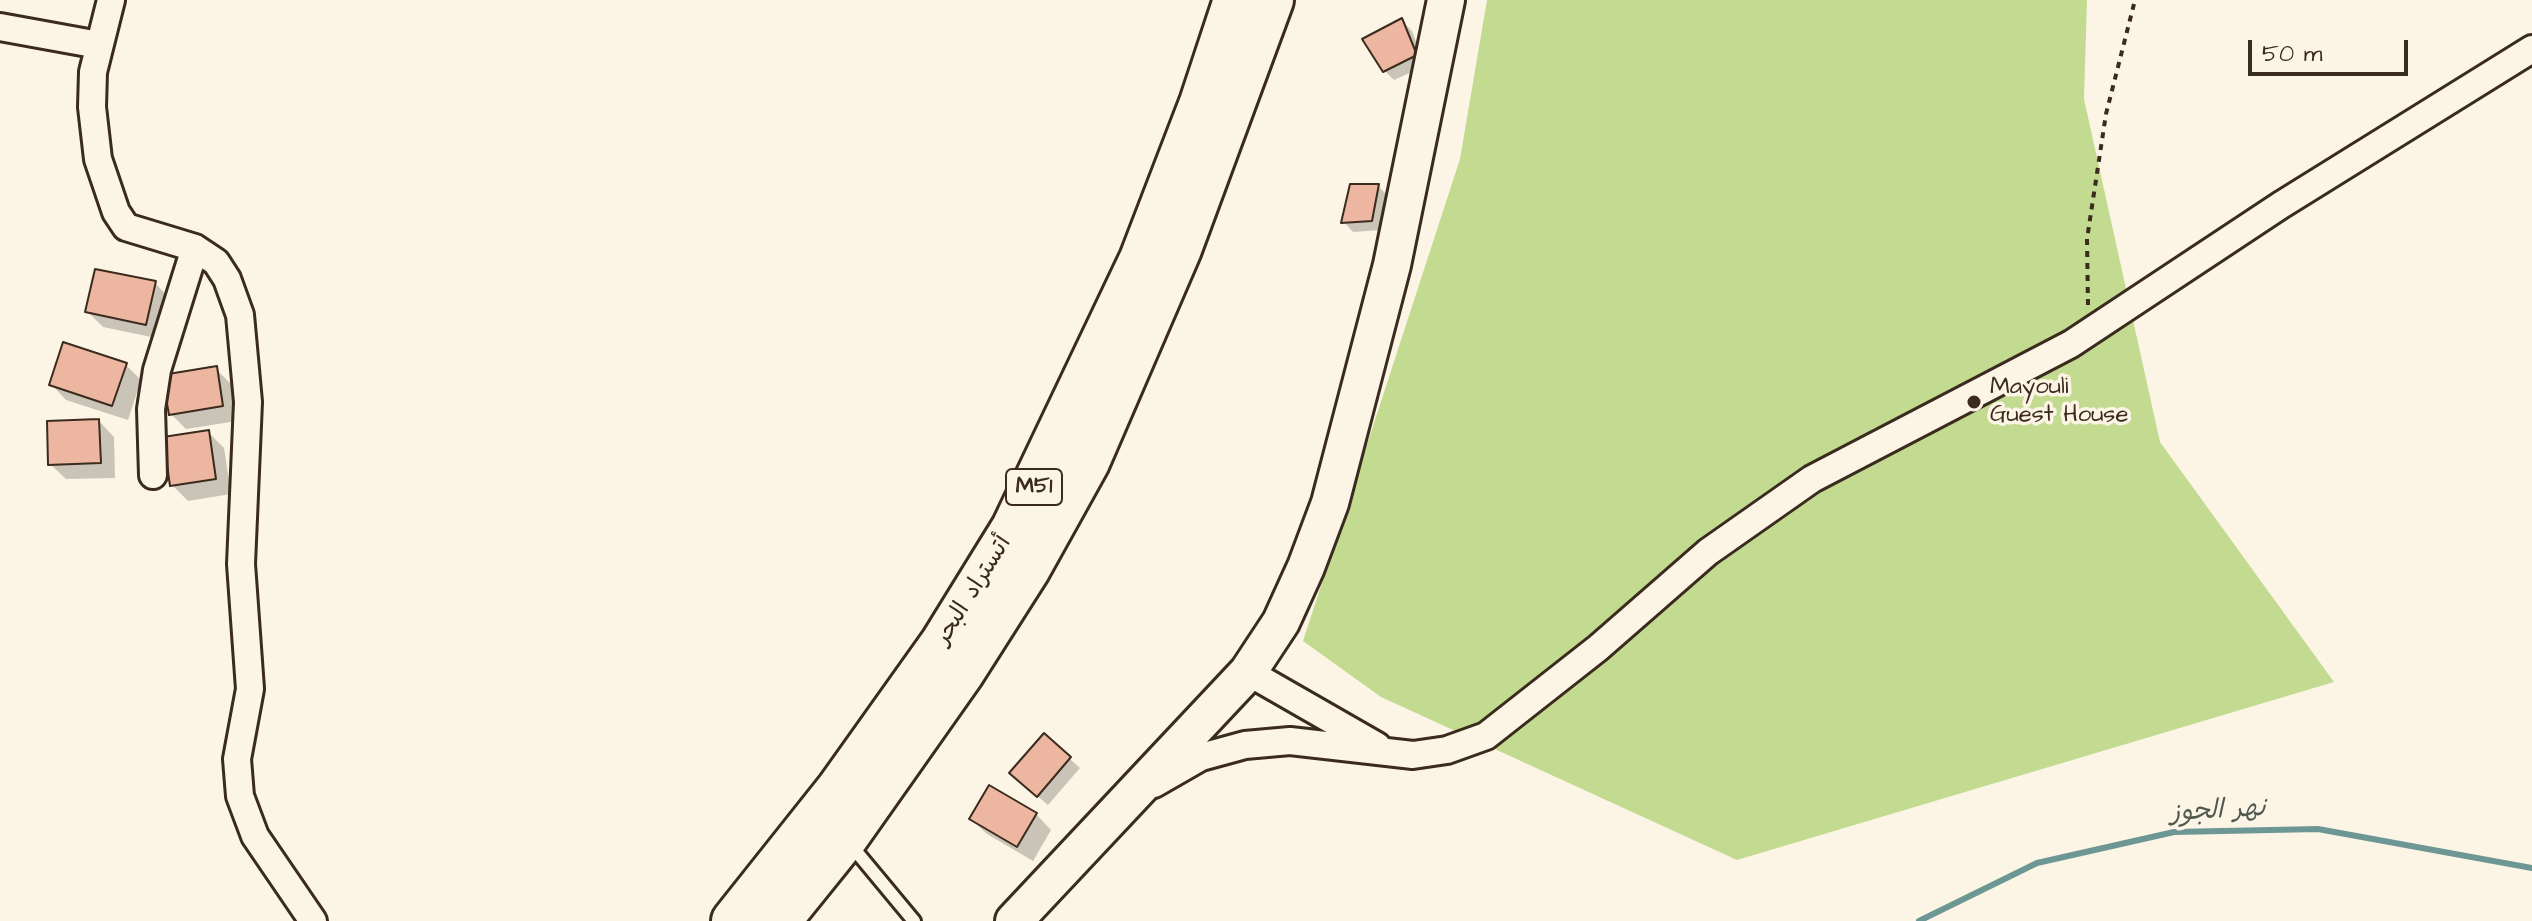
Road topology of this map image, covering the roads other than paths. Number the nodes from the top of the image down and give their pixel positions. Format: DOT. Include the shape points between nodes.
graph roads {
  1 [pos="111,0"];
  2 [pos="1236,0"];
  3 [pos="1446,0"];
  4 [pos="1276,6"];
  5 [pos="0,27"];
  6 [pos="99,45"];
  7 [pos="2532,49"];
  8 [pos="195,248"];
  9 [pos="153,475"];
  10 [pos="1248,672"];
  11 [pos="1391,754"];
  12 [pos="1133,796"];
  13 [pos="845,838"];
  14 [pos="313,921"];
  15 [pos="734,921"];
  16 [pos="778,921"];
  17 [pos="914,921"];
  18 [pos="1014,921"];
  1 -- 6 [label="street"];
  2 -- 15 [label="highway, أتستراد البحر / M51" via="1142,259 1014,528 943,643 839,789"];
  3 -- 10 [label="street" via="1392,265 1330,503 1281,622"];
  4 -- 13 [label="highway, أتستراد البحر / M51" via="1087,462 962,672"];
  5 -- 6 [label="street"];
  6 -- 8 [label="street" via="92,107 98,159 116,212 126,227"];
  7 -- 11 [label="street" via="2088,333 1812,479 1708,552 1494,732 1447,750"];
  8 -- 9 [label="street" via="157,370 151,409"];
  8 -- 14 [label="street" via="216,262 240,315 248,402 241,564 250,689 237,759 240,796 255,836"];
  10 -- 11 [label="street"];
  10 -- 12 [label="street"];
  11 -- 12 [label="street" via="1290,741 1245,745 1201,757"];
  12 -- 18 [label="street"];
  13 -- 16 [label="highway, أتستراد البحر / M51"];
  13 -- 17 [label="lane"];
}
